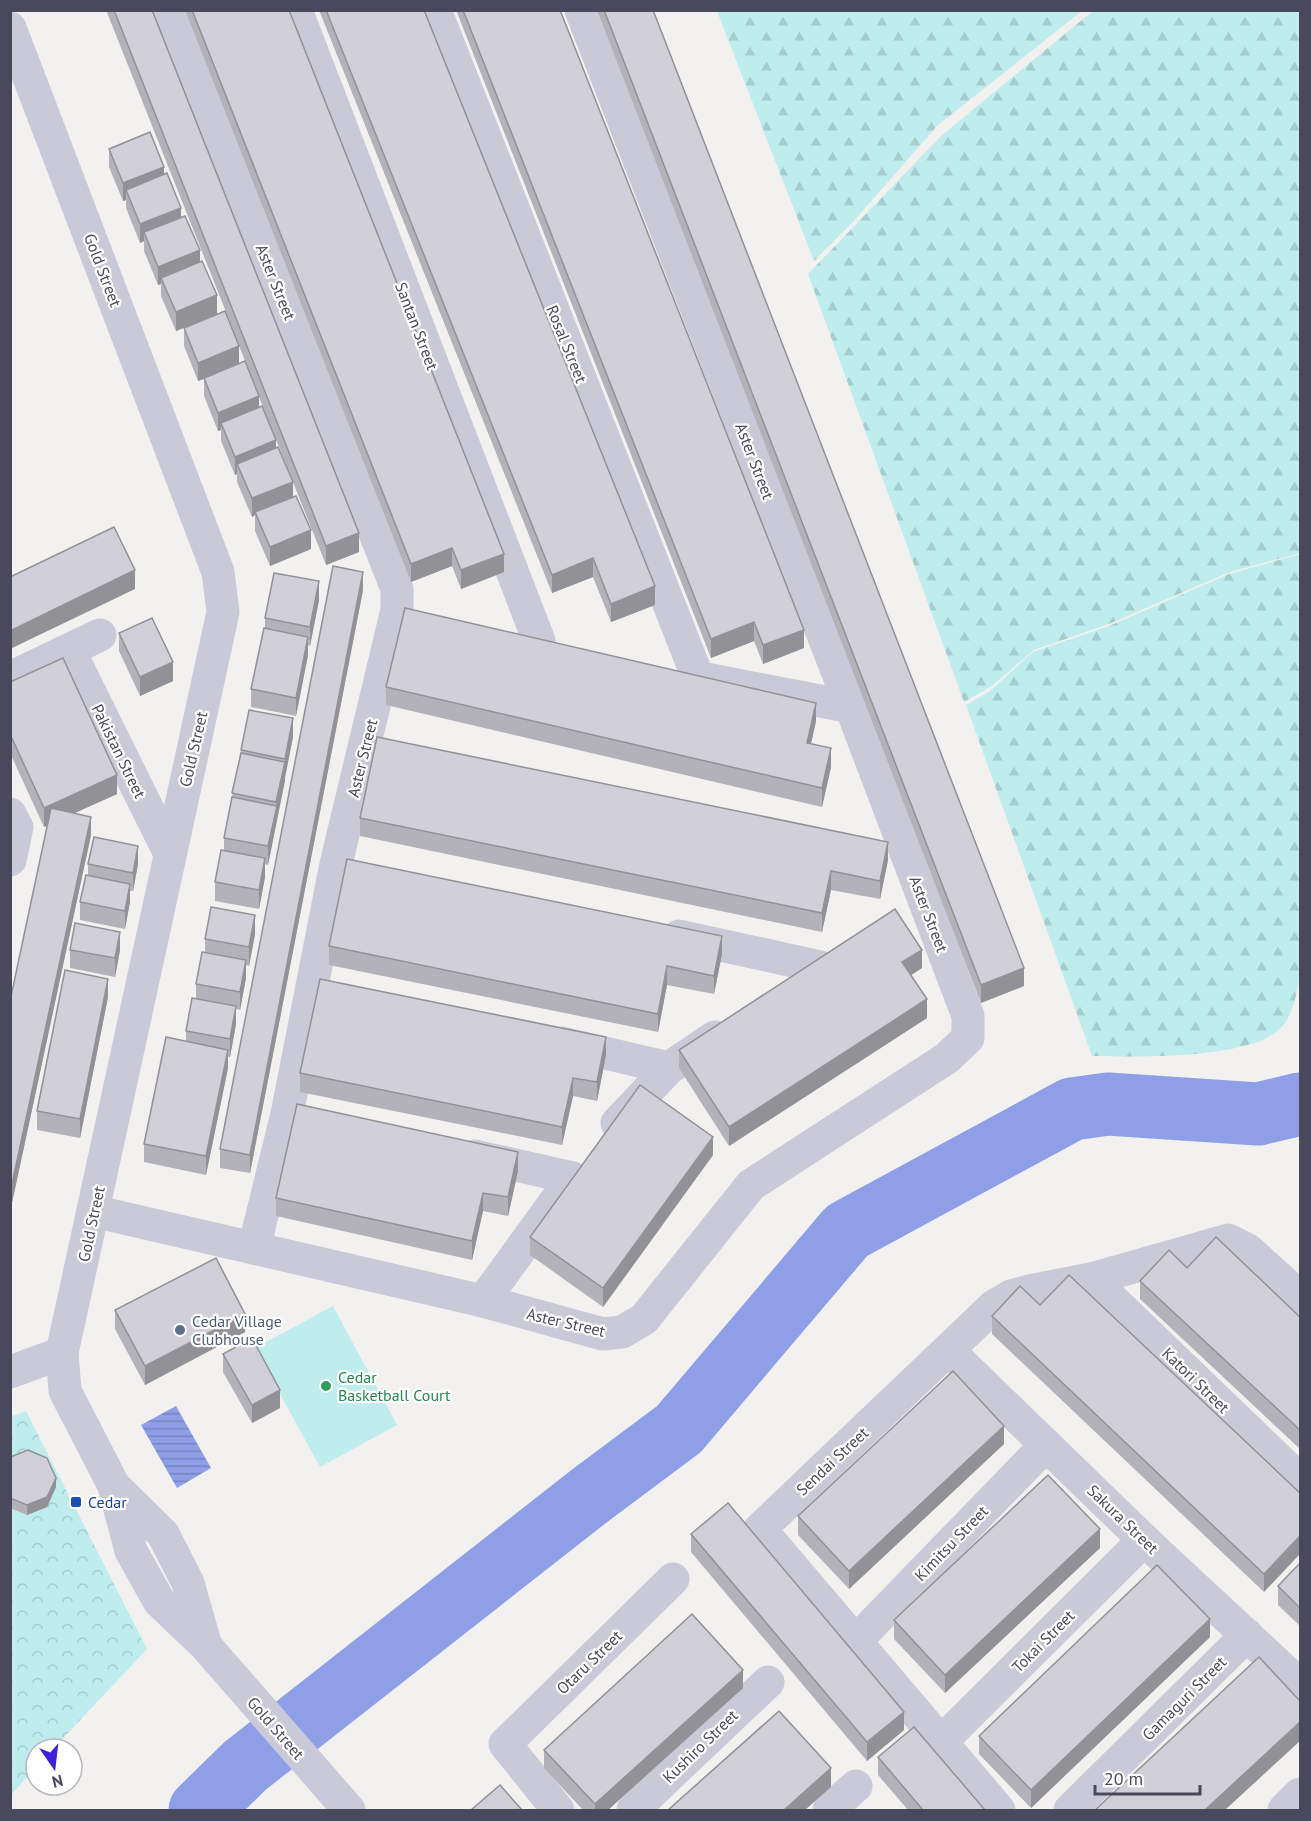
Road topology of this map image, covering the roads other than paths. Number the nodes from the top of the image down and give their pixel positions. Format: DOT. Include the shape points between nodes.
graph roads {
  1 [pos="169,10"];
  2 [pos="296,10"];
  3 [pos="435,10"];
  4 [pos="581,10"];
  5 [pos="10,28"];
  6 [pos="397,609"];
  7 [pos="430,617"];
  8 [pos="506,634"];
  9 [pos="100,635"];
  10 [pos="538,641"];
  11 [pos="573,649"];
  12 [pos="69,650"];
  13 [pos="664,670"];
  14 [pos="10,678"];
  15 [pos="698,678"];
  16 [pos="851,707"];
  17 [pos="10,814"];
  18 [pos="871,847"];
  19 [pos="170,852"];
  20 [pos="906,854"];
  21 [pos="10,860"];
  22 [pos="925,902"];
  23 [pos="896,920"];
  24 [pos="648,930"];
  25 [pos="849,949"];
  26 [pos="821,967"];
  27 [pos="783,992"];
  28 [pos="735,1024"];
  29 [pos="531,1036"];
  30 [pos="669,1068"];
  31 [pos="287,1114"];
  32 [pos="321,1122"];
  33 [pos="447,1150"];
  34 [pos="588,1159"];
  35 [pos="93,1211"];
  36 [pos="254,1248"];
  37 [pos="1091,1279"];
  38 [pos="1300,1297"];
  39 [pos="483,1302"];
  40 [pos="949,1351"];
  41 [pos="62,1353"];
  42 [pos="10,1372"];
  43 [pos="1046,1445"];
  44 [pos="1300,1480"];
  45 [pos="1144,1540"];
  46 [pos="673,1579"];
  47 [pos="1246,1635"];
  48 [pos="855,1642"];
  49 [pos="768,1682"];
  50 [pos="1300,1685"];
  51 [pos="941,1742"];
  52 [pos="856,1786"];
  53 [pos="1300,1794"];
  54 [pos="346,1808"];
  55 [pos="558,1810"];
  56 [pos="633,1810"];
  57 [pos="829,1810"];
  58 [pos="999,1810"];
  59 [pos="1070,1810"];
  60 [pos="1284,1810"];
  1 -- 6 [label="street, Aster Street" via="397,589"];
  2 -- 10 [label="street, Santan Street"];
  3 -- 15 [label="street, Rosal Street"];
  4 -- 16 [label="street, Aster Street"];
  5 -- 19 [label="street, Gold Street" via="218,572 224,612"];
  6 -- 7 [label="street"];
  6 -- 31 [label="street, Aster Street" via="379,739 324,988"];
  8 -- 10 [label="street"];
  9 -- 12 [label="street"];
  10 -- 11 [label="street"];
  12 -- 14 [label="street"];
  12 -- 19 [label="street, Pakistan Street"];
  13 -- 15 [label="street"];
  15 -- 16 [label="street"];
  16 -- 20 [label="street, Aster Street"];
  17 -- 21 [label="street" via="17,827"];
  18 -- 20 [label="street"];
  19 -- 35 [label="street, Gold Street"];
  20 -- 22 [label="street, Aster Street"];
  22 -- 23 [label="street"];
  22 -- 39 [label="street, Aster Street" via="968,1016 968,1038 947,1058 751,1185 644,1318 622,1332 603,1334"];
  24 -- 26 [label="street"];
  25 -- 26 [label="street"];
  26 -- 27 [label="street"];
  28 -- 30 [label="street"];
  29 -- 30 [label="street"];
  30 -- 34 [label="street"];
  31 -- 32 [label="street"];
  31 -- 36 [label="street, Aster Street"];
  33 -- 34 [label="street"];
  34 -- 39 [label="street"];
  35 -- 36 [label="street, Aster Street"];
  35 -- 41 [label="street, Gold Street"];
  36 -- 39 [label="street, Aster Street"];
  37 -- 38 [label="street, Sendai Street" via="1228,1240 1248,1250"];
  37 -- 40 [label="street, Sendai Street" via="1011,1296 994,1306"];
  37 -- 44 [label="street, Katori Street"];
  40 -- 43 [label="street, Sakura Street"];
  40 -- 48 [label="street, Sendai Street" via="760,1529"];
  41 -- 42 [label="street"];
  41 -- 54 [label="street, Gold Street" via="65,1391 114,1486 163,1534 188,1583 205,1645"];
  43 -- 45 [label="street, Sakura Street"];
  43 -- 48 [label="street, Kimitsu Street"];
  45 -- 47 [label="street, Sakura Street"];
  45 -- 51 [label="street, Tokai Street"];
  46 -- 55 [label="street, Otaru Street" via="505,1744"];
  47 -- 50 [label="street, Sakura Street"];
  47 -- 59 [label="street, Gamaguri Street"];
  48 -- 51 [label="street, Sendai Street"];
  49 -- 56 [label="street, Kushiro Street"];
  51 -- 58 [label="street, Sendai Street"];
  52 -- 57 [label="street"];
  53 -- 60 [label="street"];
}
